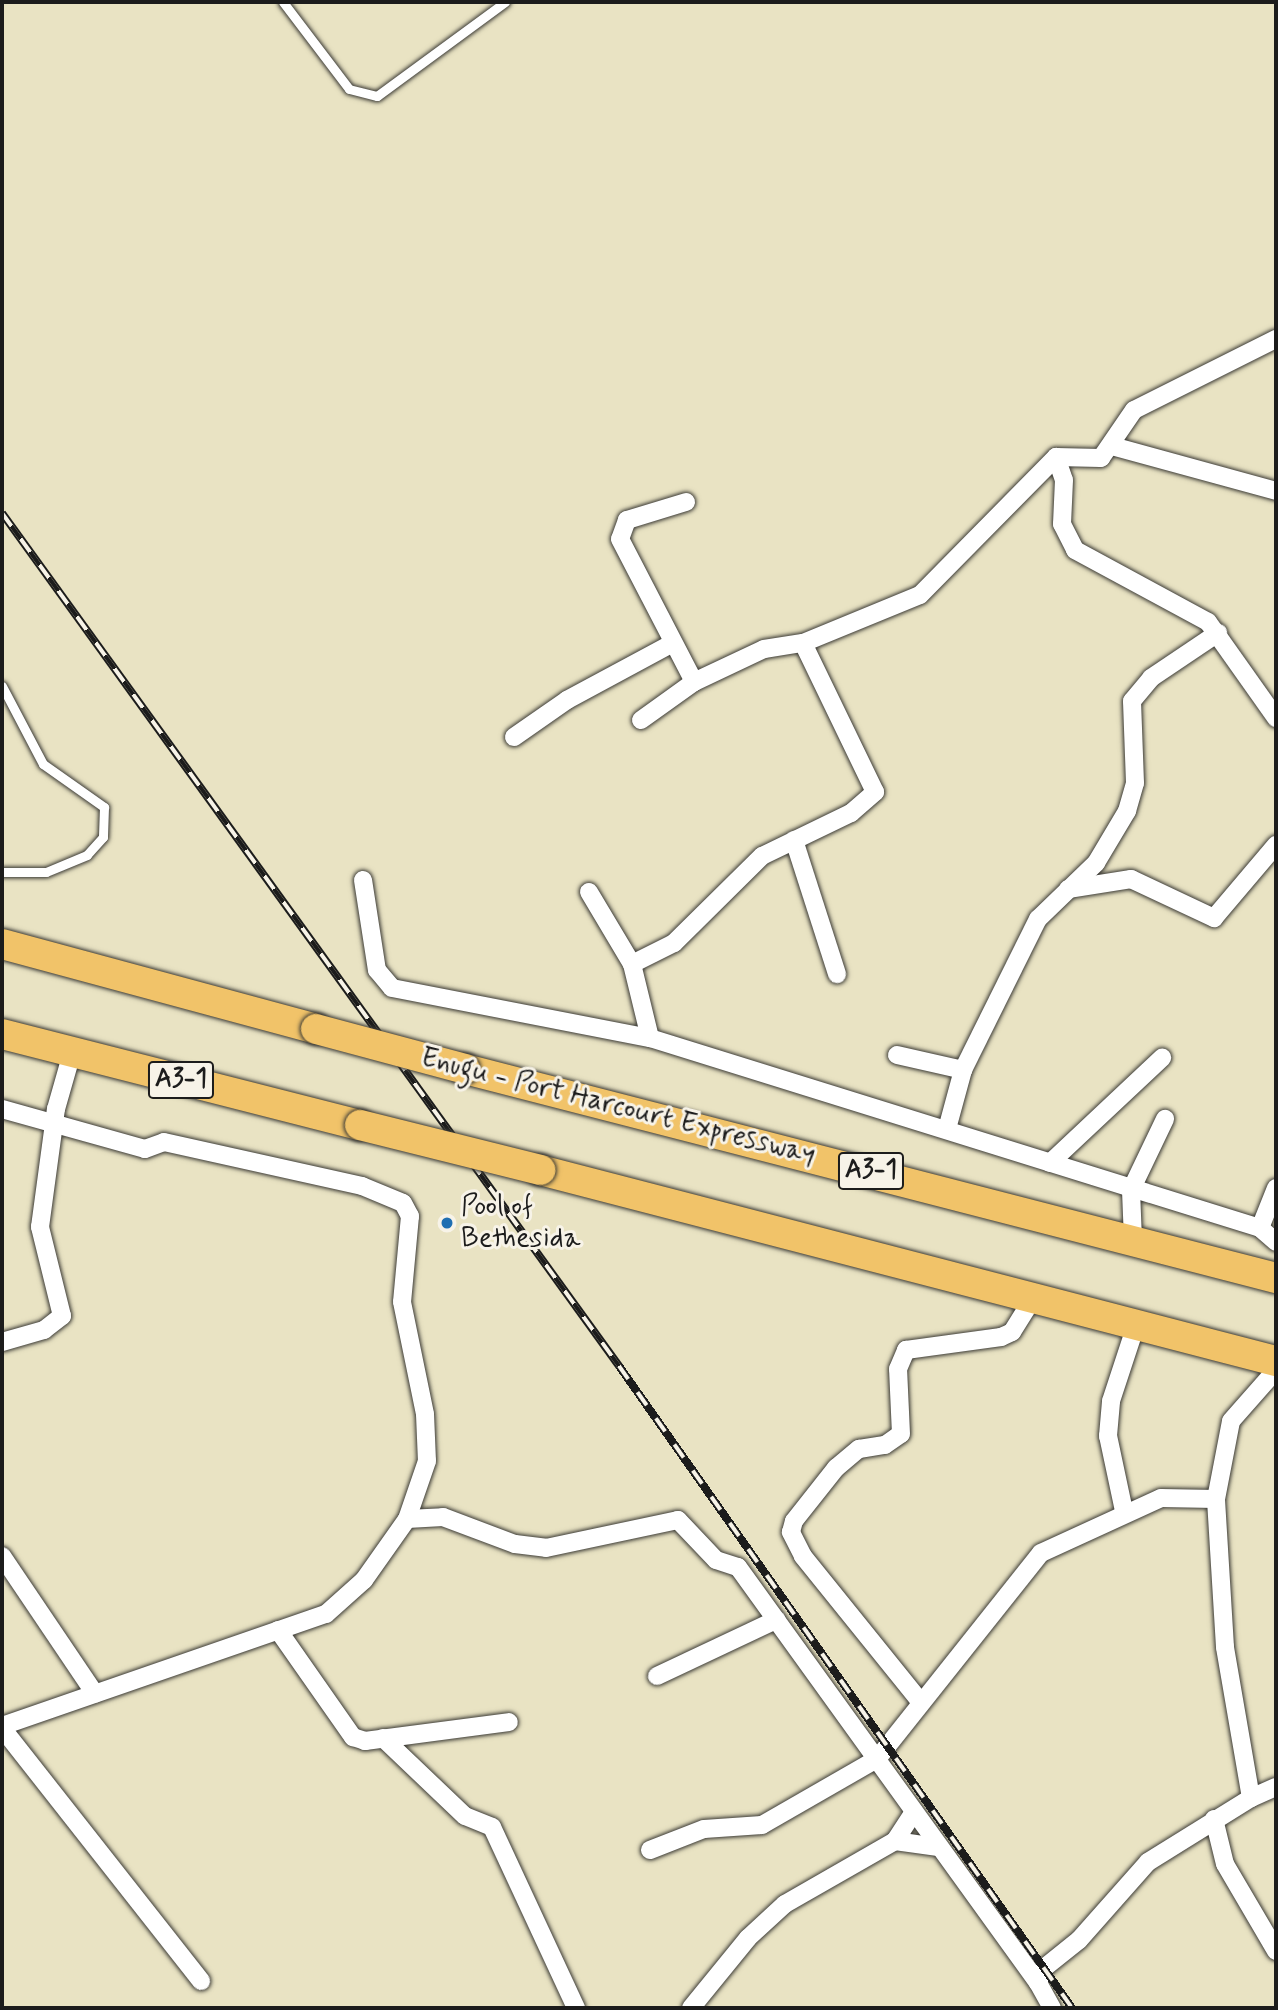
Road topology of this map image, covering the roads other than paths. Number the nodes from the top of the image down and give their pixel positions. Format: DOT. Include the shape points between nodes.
graph roads {
  1 [pos="283,2"];
  2 [pos="505,2"];
  3 [pos="1276,339"];
  4 [pos="1112,446"];
  5 [pos="1056,457"];
  6 [pos="1276,491"];
  7 [pos="686,502"];
  8 [pos="1218,633"];
  9 [pos="673,643"];
  10 [pos="803,643"];
  11 [pos="694,682"];
  12 [pos="2,686"];
  13 [pos="1276,718"];
  14 [pos="641,720"];
  15 [pos="514,737"];
  16 [pos="794,840"];
  17 [pos="1276,845"];
  18 [pos="2,872"];
  19 [pos="363,880"];
  20 [pos="1064,890"];
  21 [pos="589,891"];
  22 [pos="2,944"];
  23 [pos="632,964"];
  24 [pos="836,974"];
  25 [pos="2,1034"];
  26 [pos="650,1038"];
  27 [pos="72,1053"];
  28 [pos="897,1055"];
  29 [pos="1162,1058"];
  30 [pos="963,1070"];
  31 [pos="2,1111"];
  32 [pos="1165,1119"];
  33 [pos="54,1120"];
  34 [pos="947,1129"];
  35 [pos="1050,1163"];
  36 [pos="1276,1188"];
  37 [pos="1131,1189"];
  38 [pos="1260,1227"];
  39 [pos="1133,1240"];
  40 [pos="1276,1242"];
  41 [pos="1276,1278"];
  42 [pos="1033,1298"];
  43 [pos="1136,1325"];
  44 [pos="2,1342"];
  45 [pos="1276,1362"];
  46 [pos="1276,1370"];
  47 [pos="1216,1499"];
  48 [pos="1124,1511"];
  49 [pos="407,1519"];
  50 [pos="2,1556"];
  51 [pos="776,1620"];
  52 [pos="278,1630"];
  53 [pos="657,1676"];
  54 [pos="95,1694"];
  55 [pos="919,1700"];
  56 [pos="509,1722"];
  57 [pos="2,1727"];
  58 [pos="383,1738"];
  59 [pos="877,1759"];
  60 [pos="1276,1787"];
  61 [pos="1251,1798"];
  62 [pos="915,1812"];
  63 [pos="1214,1819"];
  64 [pos="895,1841"];
  65 [pos="937,1847"];
  66 [pos="650,1850"];
  67 [pos="1276,1951"];
  68 [pos="201,1981"];
  69 [pos="1038,1983"];
  70 [pos="695,2001"];
  71 [pos="576,2008"];
  72 [pos="677,2008"];
  73 [pos="1052,2008"];
  1 -- 2 [label="lane" via="349,89 369,96"];
  3 -- 4 [label="street" via="1134,410"];
  4 -- 5 [label="street" via="1101,458"];
  4 -- 6 [label="street"];
  5 -- 8 [label="street" via="1064,481 1062,524 1075,550 1194,613"];
  5 -- 10 [label="street" via="920,595"];
  7 -- 9 [label="street" via="620,528 620,539"];
  8 -- 13 [label="street"];
  8 -- 20 [label="street" via="1140,687 1130,715 1135,759 1128,811 1102,856"];
  9 -- 11 [label="street"];
  9 -- 15 [label="street" via="567,700"];
  10 -- 11 [label="street" via="764,649"];
  10 -- 16 [label="street" via="875,792 851,813"];
  11 -- 14 [label="street"];
  12 -- 18 [label="lane" via="43,764 104,807 103,837 87,855 46,872"];
  16 -- 23 [label="street" via="762,856 674,943"];
  16 -- 24 [label="street"];
  17 -- 20 [label="street" via="1214,918 1131,878"];
  19 -- 26 [label="street" via="382,983"];
  20 -- 30 [label="street" via="1038,919"];
  21 -- 23 [label="street"];
  22 -- 39 [label="highway, Enugu - Port Harcourt Expressway / A3-1, bridge" via="465,1069"];
  23 -- 26 [label="street"];
  25 -- 27 [label="highway, A3-1"];
  26 -- 34 [label="street"];
  27 -- 33 [label="street"];
  27 -- 42 [label="highway, A3-1, bridge"];
  28 -- 30 [label="street"];
  29 -- 35 [label="street"];
  30 -- 34 [label="street"];
  31 -- 33 [label="street"];
  32 -- 37 [label="street"];
  33 -- 44 [label="street" via="40,1227 62,1316 44,1330"];
  33 -- 49 [label="street" via="145,1149 164,1142 362,1186 403,1203 410,1216 402,1301 422,1390 427,1461"];
  34 -- 35 [label="street"];
  35 -- 37 [label="street"];
  36 -- 38 [label="street"];
  37 -- 38 [label="street"];
  37 -- 39 [label="street"];
  38 -- 40 [label="street"];
  39 -- 41 [label="highway, Enugu - Port Harcourt Expressway / A3-1"];
  42 -- 43 [label="highway, A3-1"];
  42 -- 55 [label="street" via="1012,1332 1001,1337 906,1350 898,1369 901,1434 885,1445 859,1450 836,1468 794,1521 791,1532 803,1556"];
  43 -- 45 [label="highway, A3-1"];
  43 -- 48 [label="street" via="1111,1401 1108,1436"];
  46 -- 47 [label="street" via="1231,1421"];
  47 -- 48 [label="street" via="1160,1498"];
  47 -- 61 [label="street" via="1225,1647"];
  48 -- 55 [label="street" via="1041,1553"];
  49 -- 51 [label="street" via="435,1516 515,1544 546,1548 678,1520 716,1560 738,1567"];
  49 -- 52 [label="street" via="347,1599"];
  50 -- 54 [label="street"];
  51 -- 53 [label="street"];
  51 -- 59 [label="street"];
  52 -- 54 [label="street"];
  52 -- 58 [label="street" via="343,1729 365,1741"];
  54 -- 57 [label="street"];
  55 -- 59 [label="street"];
  56 -- 58 [label="street"];
  57 -- 68 [label="street"];
  58 -- 71 [label="street" via="465,1816 492,1827"];
  59 -- 62 [label="street"];
  59 -- 66 [label="street" via="762,1825 704,1829"];
  60 -- 61 [label="street"];
  61 -- 63 [label="street"];
  62 -- 64 [label="street"];
  62 -- 65 [label="street"];
  63 -- 67 [label="street" via="1225,1864"];
  63 -- 69 [label="street" via="1148,1862 1079,1940 1044,1968"];
  64 -- 65 [label="street"];
  64 -- 70 [label="street" via="785,1904"];
  65 -- 69 [label="street"];
  69 -- 73 [label="street"];
  70 -- 72 [label="street"];
}
